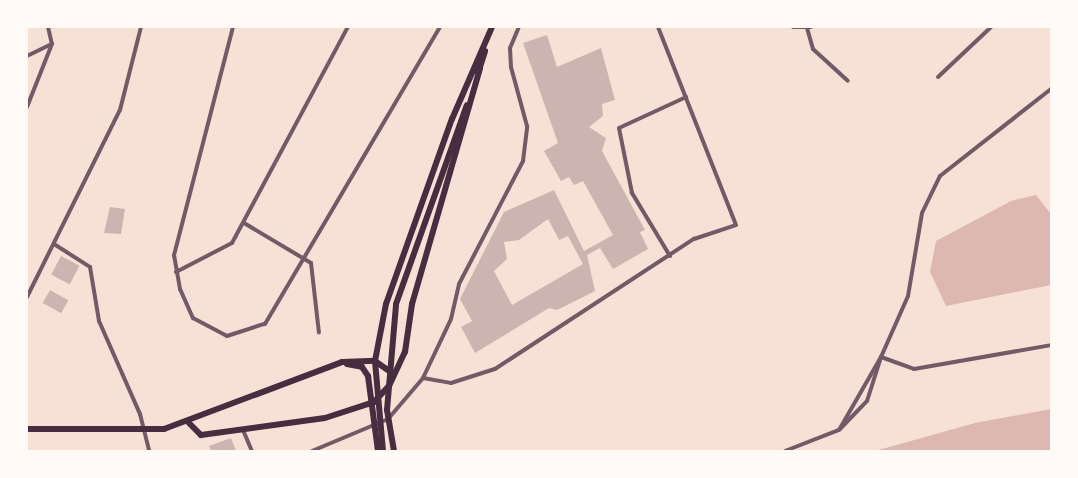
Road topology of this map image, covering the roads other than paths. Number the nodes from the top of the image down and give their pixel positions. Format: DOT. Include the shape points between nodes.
graph roads {
  1 [pos="48,27"];
  2 [pos="141,27"];
  3 [pos="233,27"];
  4 [pos="348,27"];
  5 [pos="440,27"];
  6 [pos="492,27"];
  7 [pos="519,27"];
  8 [pos="658,27"];
  9 [pos="793,27"];
  10 [pos="991,27"];
  11 [pos="809,28"];
  12 [pos="52,44"];
  13 [pos="27,56"];
  14 [pos="480,69"];
  15 [pos="938,77"];
  16 [pos="848,81"];
  17 [pos="1051,89"];
  18 [pos="686,97"];
  19 [pos="27,107"];
  20 [pos="244,223"];
  21 [pos="54,244"];
  22 [pos="670,256"];
  23 [pos="304,258"];
  24 [pos="176,272"];
  25 [pos="27,297"];
  26 [pos="319,333"];
  27 [pos="1051,345"];
  28 [pos="881,357"];
  29 [pos="375,361"];
  30 [pos="332,364"];
  31 [pos="388,370"];
  32 [pos="423,378"];
  33 [pos="189,423"];
  34 [pos="27,429"];
  35 [pos="145,430"];
  36 [pos="243,430"];
  37 [pos="839,430"];
  38 [pos="149,451"];
  39 [pos="252,451"];
  40 [pos="315,451"];
  41 [pos="378,451"];
  42 [pos="383,451"];
  43 [pos="394,451"];
  44 [pos="785,451"];
  1 -- 12 [label="street"];
  2 -- 21 [label="street" via="120,110"];
  3 -- 24 [label="street" via="175,243"];
  4 -- 20 [label="street"];
  5 -- 23 [label="street"];
  6 -- 14 [label="main road"];
  6 -- 29 [label="main road" via="405,246 386,304"];
  7 -- 32 [label="street" via="511,57 527,126 523,161 459,284 450,319"];
  8 -- 18 [label="street"];
  9 -- 11 [label="street"];
  10 -- 15 [label="street"];
  11 -- 16 [label="street" via="813,49"];
  12 -- 13 [label="street"];
  12 -- 19 [label="street"];
  14 -- 31 [label="main road" via="391,331"];
  14 -- 36 [label="main road" via="412,304 405,352 389,386 374,402 349,413"];
  17 -- 28 [label="street" via="940,176 922,213 908,296"];
  18 -- 22 [label="street" via="736,225 694,239"];
  18 -- 22 [label="street" via="619,128 632,193"];
  20 -- 23 [label="street"];
  20 -- 24 [label="street" via="228,248"];
  21 -- 25 [label="street"];
  21 -- 35 [label="street" via="90,267 99,321"];
  22 -- 32 [label="street" via="495,369 451,383"];
  23 -- 24 [label="street" via="265,324 244,334 227,336 193,318"];
  23 -- 26 [label="street" via="311,263"];
  27 -- 28 [label="street" via="914,369"];
  28 -- 37 [label="street"];
  28 -- 37 [label="street" via="867,401"];
  29 -- 30 [label="main road"];
  29 -- 31 [label="main road"];
  29 -- 42 [label="main road"];
  30 -- 33 [label="main road"];
  30 -- 41 [label="main road" via="362,367 370,384"];
  31 -- 43 [label="main road"];
  32 -- 40 [label="street" via="388,419"];
  33 -- 35 [label="main road"];
  33 -- 36 [label="main road" via="201,435"];
  34 -- 35 [label="main road"];
  35 -- 38 [label="street"];
  36 -- 39 [label="street"];
  37 -- 44 [label="street"];
}
